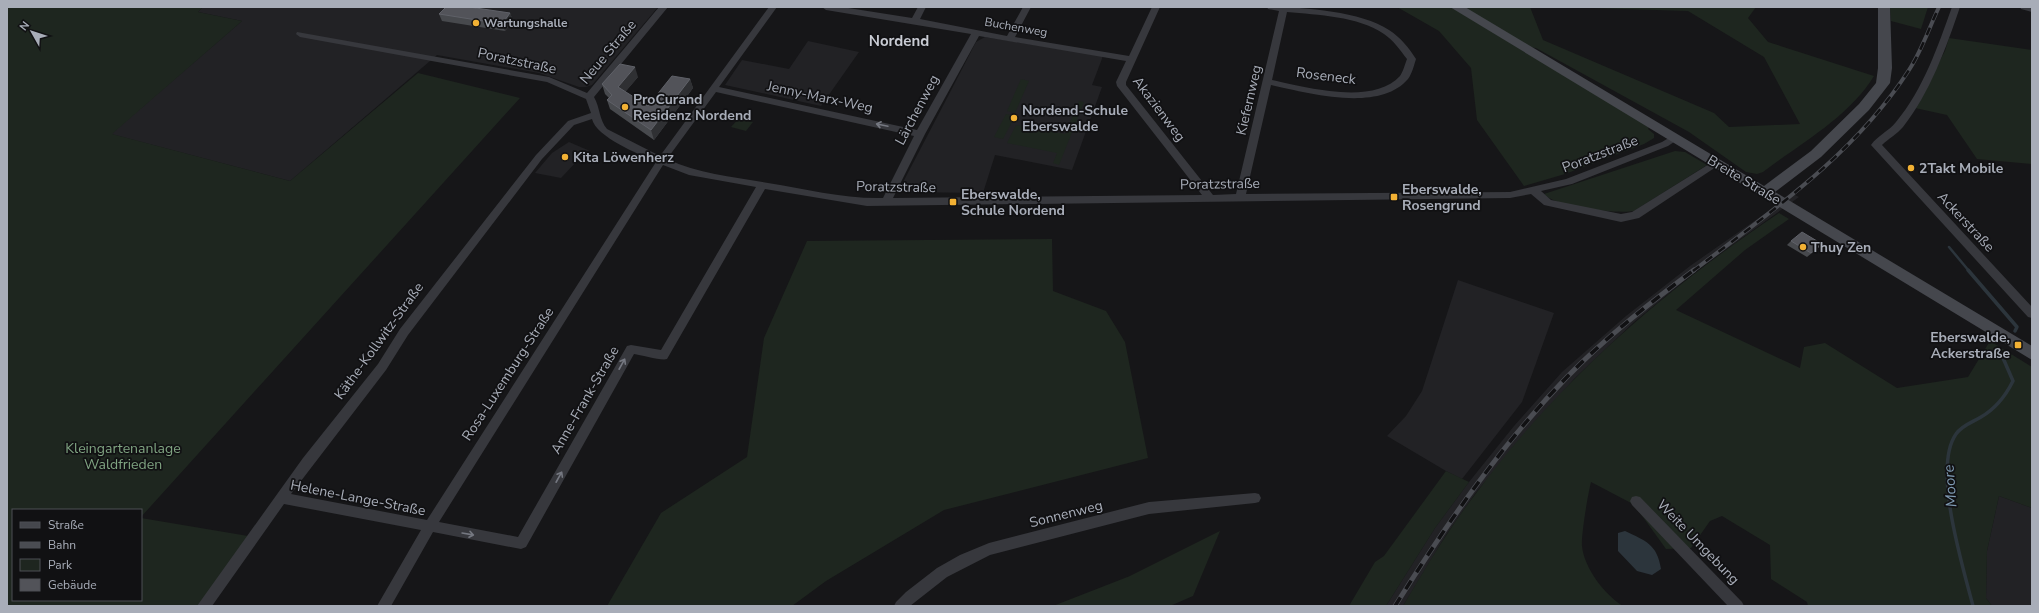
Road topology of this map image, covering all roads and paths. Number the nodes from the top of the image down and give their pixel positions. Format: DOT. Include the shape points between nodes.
graph roads {
  1 [pos="664,7"];
  2 [pos="773,7"];
  3 [pos="826,7"];
  4 [pos="884,7"];
  5 [pos="922,7"];
  6 [pos="1027,7"];
  7 [pos="1156,7"];
  8 [pos="1271,7"];
  9 [pos="1456,7"];
  10 [pos="1884,7"];
  11 [pos="1956,7"];
  12 [pos="2024,7"];
  13 [pos="1284,8"];
  14 [pos="2032,9"];
  15 [pos="878,15"];
  16 [pos="914,20"];
  17 [pos="976,33"];
  18 [pos="300,34"];
  19 [pos="1010,38"];
  20 [pos="1132,59"];
  21 [pos="1268,82"];
  22 [pos="714,89"];
  23 [pos="589,97"];
  24 [pos="596,114"];
  25 [pos="920,134"];
  26 [pos="1675,138"];
  27 [pos="661,161"];
  28 [pos="1717,164"];
  29 [pos="762,185"];
  30 [pos="1534,191"];
  31 [pos="1766,192"];
  32 [pos="1240,198"];
  33 [pos="1211,199"];
  34 [pos="886,202"];
  35 [pos="2032,314"];
  36 [pos="2032,354"];
  37 [pos="281,498"];
  38 [pos="1255,498"];
  39 [pos="1636,501"];
  40 [pos="430,527"];
  41 [pos="204,606"];
  42 [pos="384,606"];
  43 [pos="901,606"];
  44 [pos="1737,606"];
  1 -- 23 [label="street, Neue Straße"];
  2 -- 22 [label="street, Rosa-Luxemburg-Straße"];
  3 -- 15 [label="street, Buchenweg"];
  4 -- 15 [label="street"];
  5 -- 16 [label="street"];
  6 -- 19 [label="street"];
  7 -- 20 [label="street, Akazienweg"];
  8 -- 13 [label="street"];
  9 -- 26 [label="main road, Breite Straße"];
  10 -- 31 [label="main road" via="1883,83 1864,107 1816,154"];
  11 -- 35 [label="street, Ackerstraße" via="1942,47 1919,94 1899,125 1876,144"];
  12 -- 14 [label="street"];
  13 -- 21 [label="street, Kiefernweg"];
  13 -- 21 [label="street, Roseneck" via="1357,20 1382,29 1398,41 1412,59 1407,74 1393,87 1377,93 1347,95"];
  15 -- 16 [label="street, Buchenweg"];
  16 -- 17 [label="street, Buchenweg"];
  17 -- 19 [label="street, Buchenweg"];
  17 -- 25 [label="street, Lärchenweg"];
  18 -- 23 [label="street, Poratzstraße" via="541,78"];
  19 -- 20 [label="street, Buchenweg"];
  20 -- 33 [label="street, Akazienweg" via="1121,82 1122,86"];
  21 -- 32 [label="street, Kiefernweg"];
  25 -- 22 [label="street, Jenny-Marx-Weg, one-way"];
  22 -- 27 [label="street, Rosa-Luxemburg-Straße"];
  23 -- 24 [label="street, Poratzstraße"];
  24 -- 27 [label="street, Poratzstraße" via="598,125 604,131"];
  24 -- 37 [label="street, Käthe-Kollwitz-Straße" via="571,123 539,157 409,326 382,368"];
  25 -- 34 [label="street, Lärchenweg"];
  26 -- 28 [label="main road, Breite Straße"];
  26 -- 30 [label="street, Poratzstraße" via="1582,177"];
  27 -- 29 [label="street, Poratzstraße" via="689,172"];
  27 -- 40 [label="street, Rosa-Luxemburg-Straße"];
  28 -- 30 [label="street" via="1635,215 1621,218 1548,203"];
  28 -- 31 [label="main road, Breite Straße"];
  29 -- 34 [label="street, Poratzstraße" via="849,200"];
  40 -- 29 [label="street, Anne-Frank-Straße, one-way" via="521,543 631,349 663,356"];
  30 -- 32 [label="street, Poratzstraße" via="1491,195"];
  31 -- 36 [label="main road, Breite Straße"];
  32 -- 33 [label="street, Poratzstraße"];
  33 -- 34 [label="street, Poratzstraße"];
  37 -- 40 [label="street, Helene-Lange-Straße"];
  37 -- 41 [label="street, Käthe-Kollwitz-Straße"];
  38 -- 43 [label="street, Sonnenweg" via="1149,508 989,550 952,566 919,589"];
  39 -- 44 [label="street, Weite Umgebung"];
  40 -- 42 [label="street, Rosa-Luxemburg-Straße"];
}
